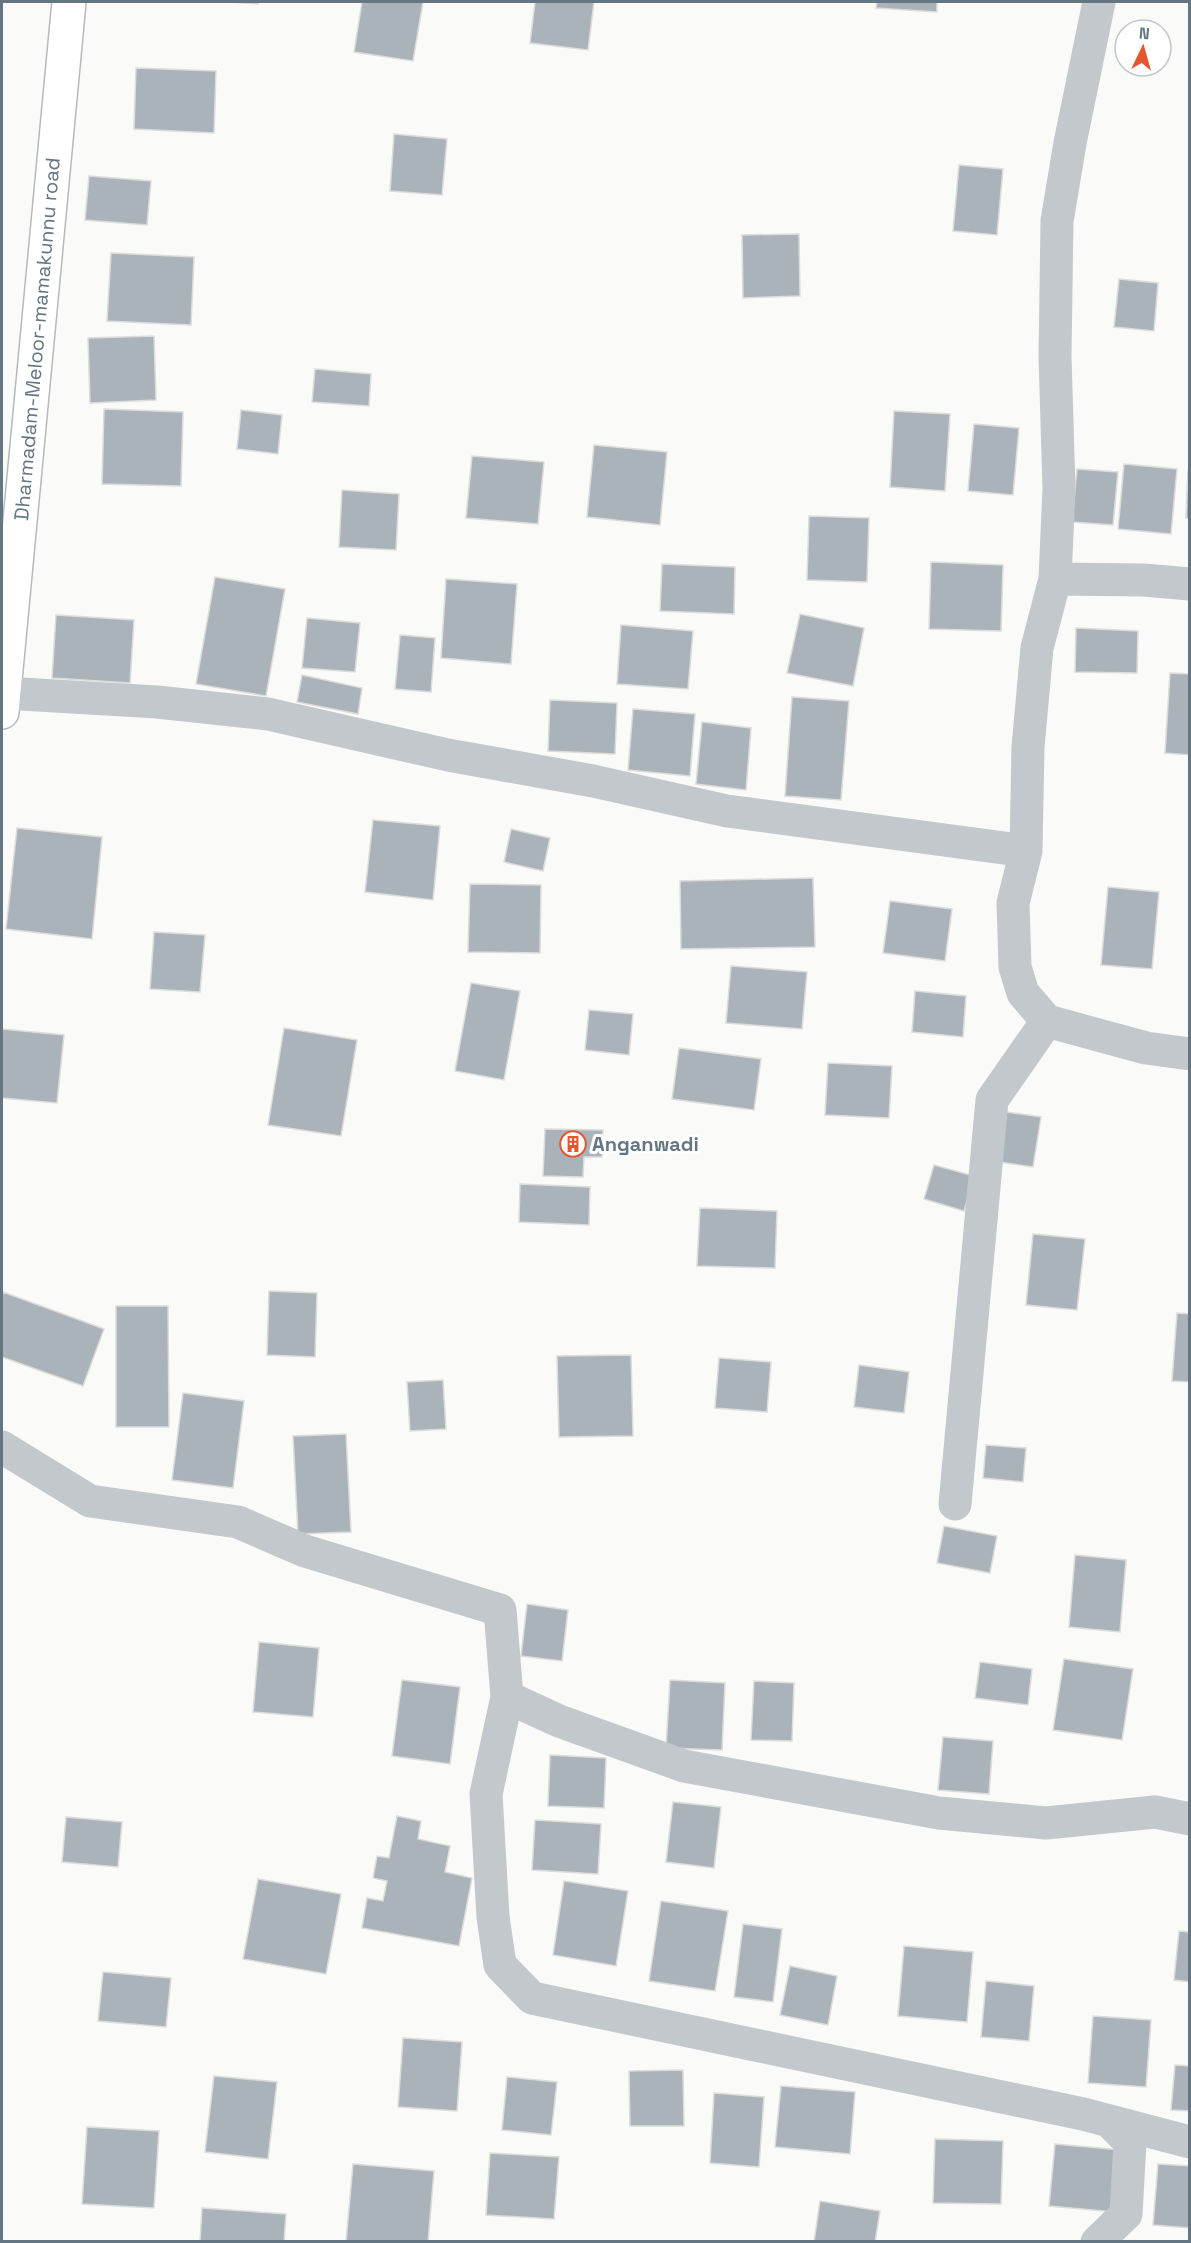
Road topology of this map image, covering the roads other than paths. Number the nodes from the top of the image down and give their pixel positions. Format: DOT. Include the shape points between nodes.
graph roads {
  1 [pos="69,2"];
  2 [pos="1099,2"];
  3 [pos="1055,579"];
  4 [pos="1190,584"];
  5 [pos="3,703"];
  6 [pos="1026,851"];
  7 [pos="1047,1021"];
  8 [pos="1190,1054"];
  9 [pos="2,1447"];
  10 [pos="956,1504"];
  11 [pos="507,1697"];
  12 [pos="1190,1819"];
  13 [pos="1109,2121"];
  14 [pos="1190,2142"];
  15 [pos="1097,2241"];
  1 -- 5 [label="main road, Dharmadam-Meloor-mamakunnu road"];
  2 -- 3 [label="street" via="1057,221 1055,356 1059,488"];
  3 -- 4 [label="street"];
  3 -- 6 [label="street" via="1037,648 1028,747"];
  5 -- 6 [label="street" via="157,702 268,714 727,811"];
  6 -- 7 [label="street" via="1013,903 1015,967 1023,993"];
  7 -- 8 [label="street" via="1146,1048"];
  7 -- 10 [label="street" via="992,1100"];
  9 -- 11 [label="street" via="90,1501 238,1522 305,1551 500,1610"];
  11 -- 12 [label="street" via="559,1721 684,1766 939,1814 1046,1823 1155,1812"];
  11 -- 13 [label="street" via="486,1794 493,1917 500,1965 532,1998"];
  13 -- 14 [label="street"];
  13 -- 15 [label="street" via="1130,2142 1126,2214"];
}
